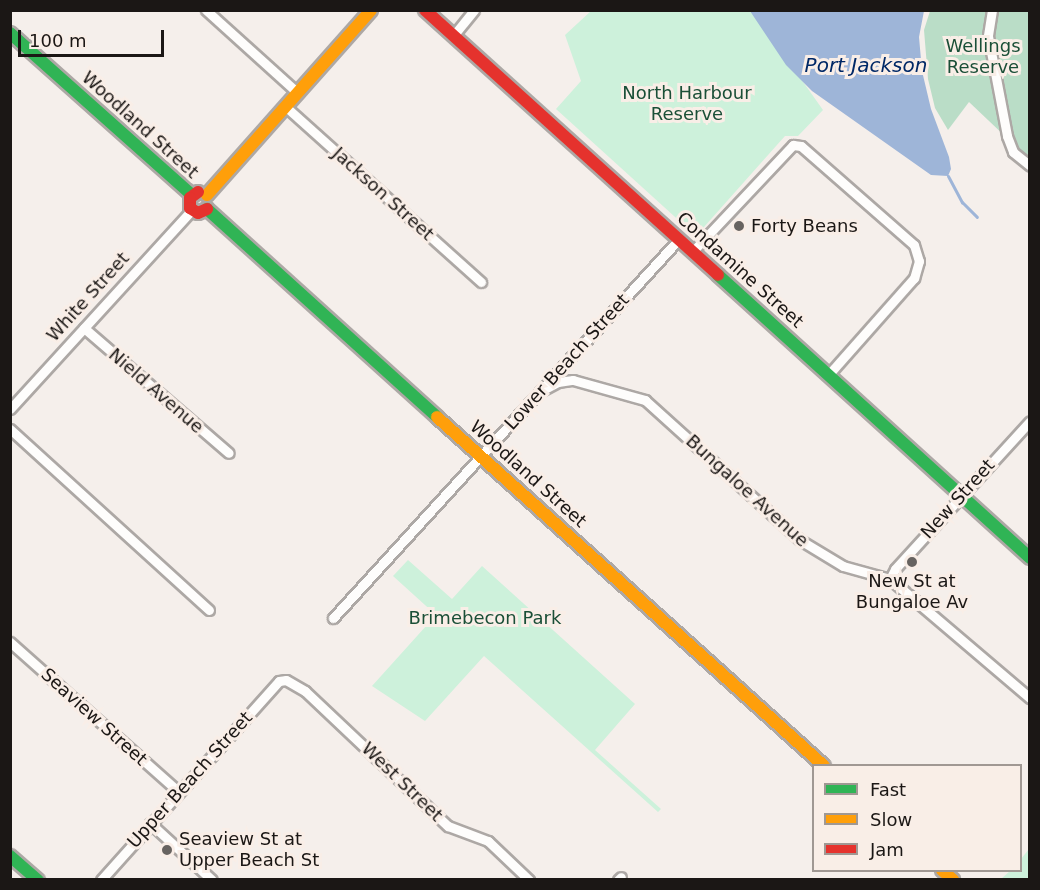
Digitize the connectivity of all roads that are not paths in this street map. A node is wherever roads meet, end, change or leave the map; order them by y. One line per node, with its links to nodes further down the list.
1 (206, 10): 8 (street)
2 (371, 10): 8 (street)
3 (424, 10): 7 (street, Condamine Street)
4 (474, 10): 7 (street)
5 (992, 10): 10 (street)
6 (10, 33): 11 (street, Woodland Street)
7 (453, 36): 15 (street, Condamine Street)
8 (298, 93): 9 (street)
9 (286, 107): 12 (street); 17 (street, Jackson Street)
10 (1029, 166)
11 (192, 195): 12 (street); 14 (street)
12 (207, 195): 13 (street)
13 (207, 209): 14 (street); 25 (street, Woodland Street)
14 (192, 210): 18 (street, White Street)
15 (679, 239): 16 (street, Condamine Street); 20 (street, Lower Beach Street)
16 (693, 251): 19 (street, Condamine Street); 19 (street)
17 (481, 282)
18 (84, 328): 21 (street, White Street); 24 (street, Nield Avenue)
19 (829, 374): 26 (street, Condamine Street)
20 (541, 391): 25 (street, Lower Beach Street); 28 (street, Bungaloe Avenue)
21 (10, 409)
22 (1029, 421): 26 (street, New Street)
23 (10, 429): 29 (street)
24 (229, 453)
25 (482, 457): 30 (street, Lower Beach Street); 34 (street, Woodland Street)
26 (961, 495): 27 (street, Condamine Street); 28 (street, New Street)
27 (1029, 558)
28 (890, 579): 33 (street, Bungaloe Avenue)
29 (209, 610)
30 (333, 618)
31 (10, 642): 35 (street, Seaview Street)
32 (279, 681): 35 (street, Upper Beach Street); 41 (street, West Street)
33 (1029, 698)
34 (823, 764)
35 (178, 791): 36 (street, Upper Beach Street)
36 (150, 823): 39 (street, Upper Beach Street); 40 (street)
37 (10, 856): 38 (street)
38 (38, 879)
39 (101, 879)
40 (212, 879)
41 (529, 879)

